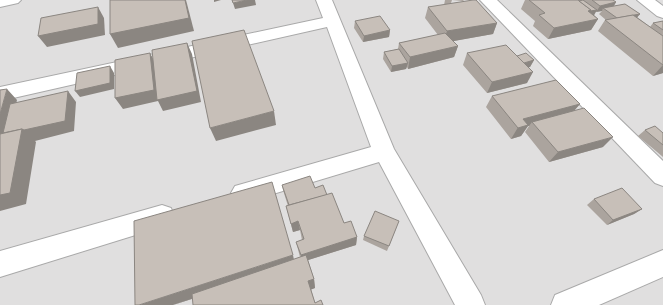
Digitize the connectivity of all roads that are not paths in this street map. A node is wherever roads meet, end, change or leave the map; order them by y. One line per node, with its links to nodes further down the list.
1 (13, 0): 5 (street)
2 (324, 0): 7 (street)
3 (488, 0): 10 (street)
4 (645, 0): 6 (street)
5 (0, 2)
6 (663, 14)
7 (332, 21): 8 (street); 9 (street)
8 (0, 94)
9 (384, 152): 11 (street); 15 (street)
10 (663, 176)
11 (218, 200)
12 (180, 211): 14 (street)
13 (663, 263): 16 (street)
14 (0, 264)
15 (471, 305)
16 (565, 305)

